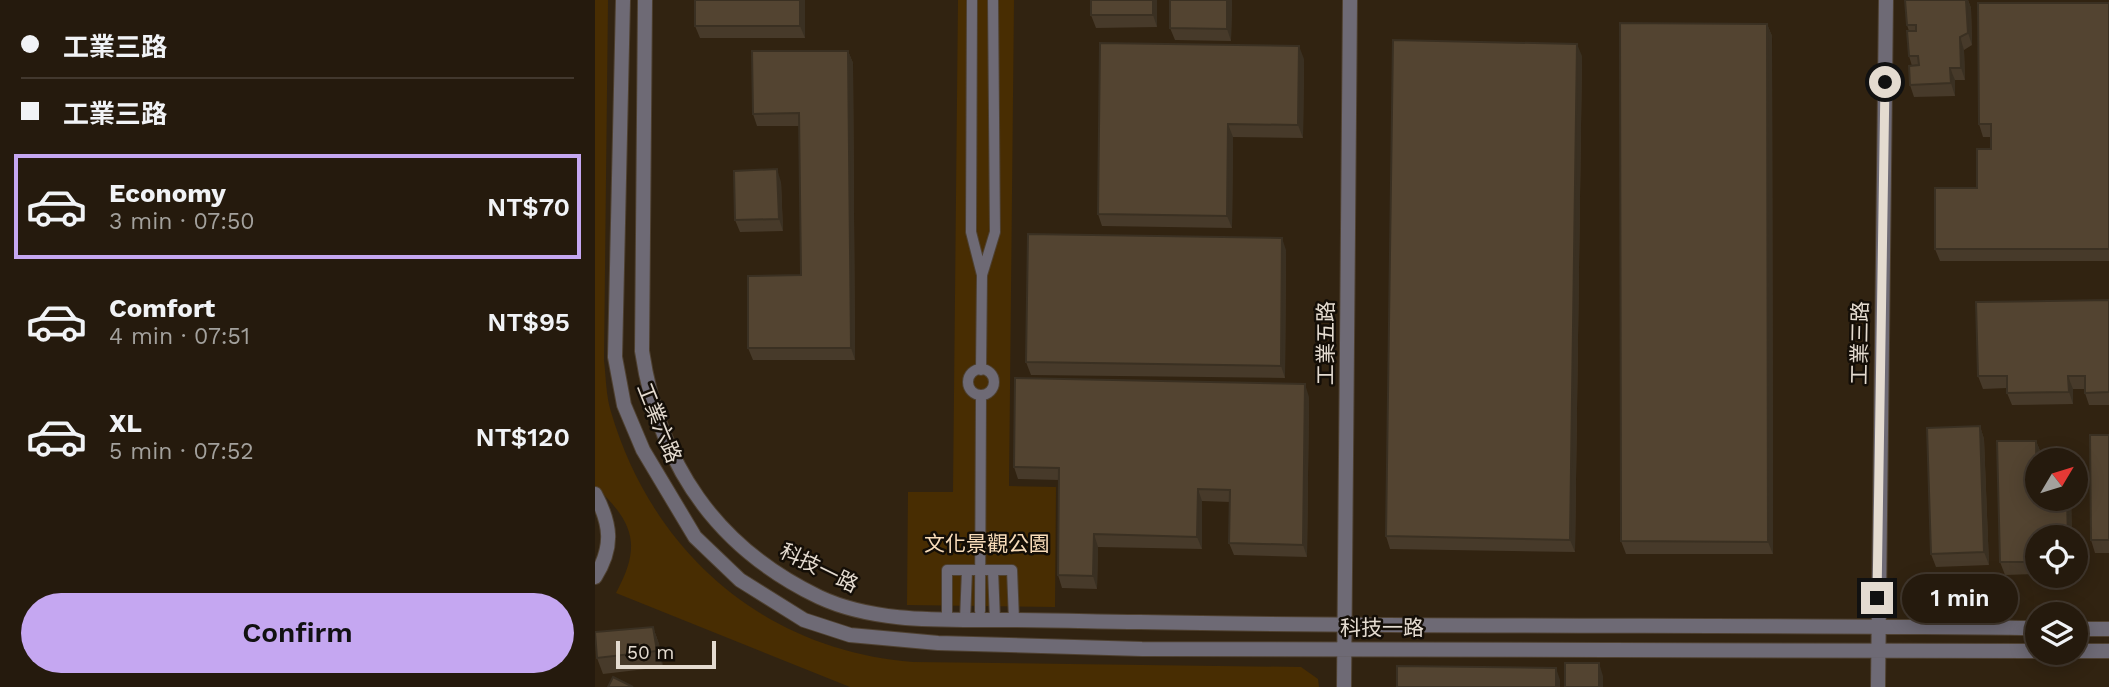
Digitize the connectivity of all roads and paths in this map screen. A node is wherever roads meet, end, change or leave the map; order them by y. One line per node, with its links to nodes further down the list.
1 (623, 0): 16 (street, 工業六路)
2 (645, 0): 11 (street, 工業六路)
3 (972, 0): 7 (street)
4 (993, 0): 7 (street)
5 (1350, 0): 22 (street, 工業五路)
6 (1886, 0): 23 (street, 工業三路)
7 (982, 275): 8 (street)
8 (981, 370): 9 (street); 9 (street)
9 (981, 395): 13 (street)
10 (595, 494): 15 (street)
11 (758, 562): 18 (street, 科技一路)
12 (967, 570): 13 (street); 18 (street); 19 (street)
13 (980, 570): 14 (street); 17 (street)
14 (993, 570): 20 (street); 21 (street)
15 (595, 577)
16 (740, 580): 27 (street, 科技一路)
17 (980, 611)
18 (947, 619): 19 (street, 科技一路)
19 (965, 620): 20 (street, 科技一路)
20 (995, 620): 21 (street, 科技一路)
21 (1014, 620): 22 (street, 科技一路)
22 (1345, 626): 23 (street, 科技一路); 27 (street, 工業五路)
23 (1877, 626): 24 (street, 科技一路); 30 (street, 工業三路)
24 (2025, 628)
25 (2088, 629): 26 (street)
26 (2109, 629)
27 (1343, 649): 30 (street, 科技一路); 32 (street, 工業五路)
28 (2088, 651): 29 (street)
29 (2109, 651)
30 (1878, 652): 31 (street, 科技一路); 33 (street, 工業三路)
31 (2025, 652)
32 (1344, 687)
33 (1878, 687)

